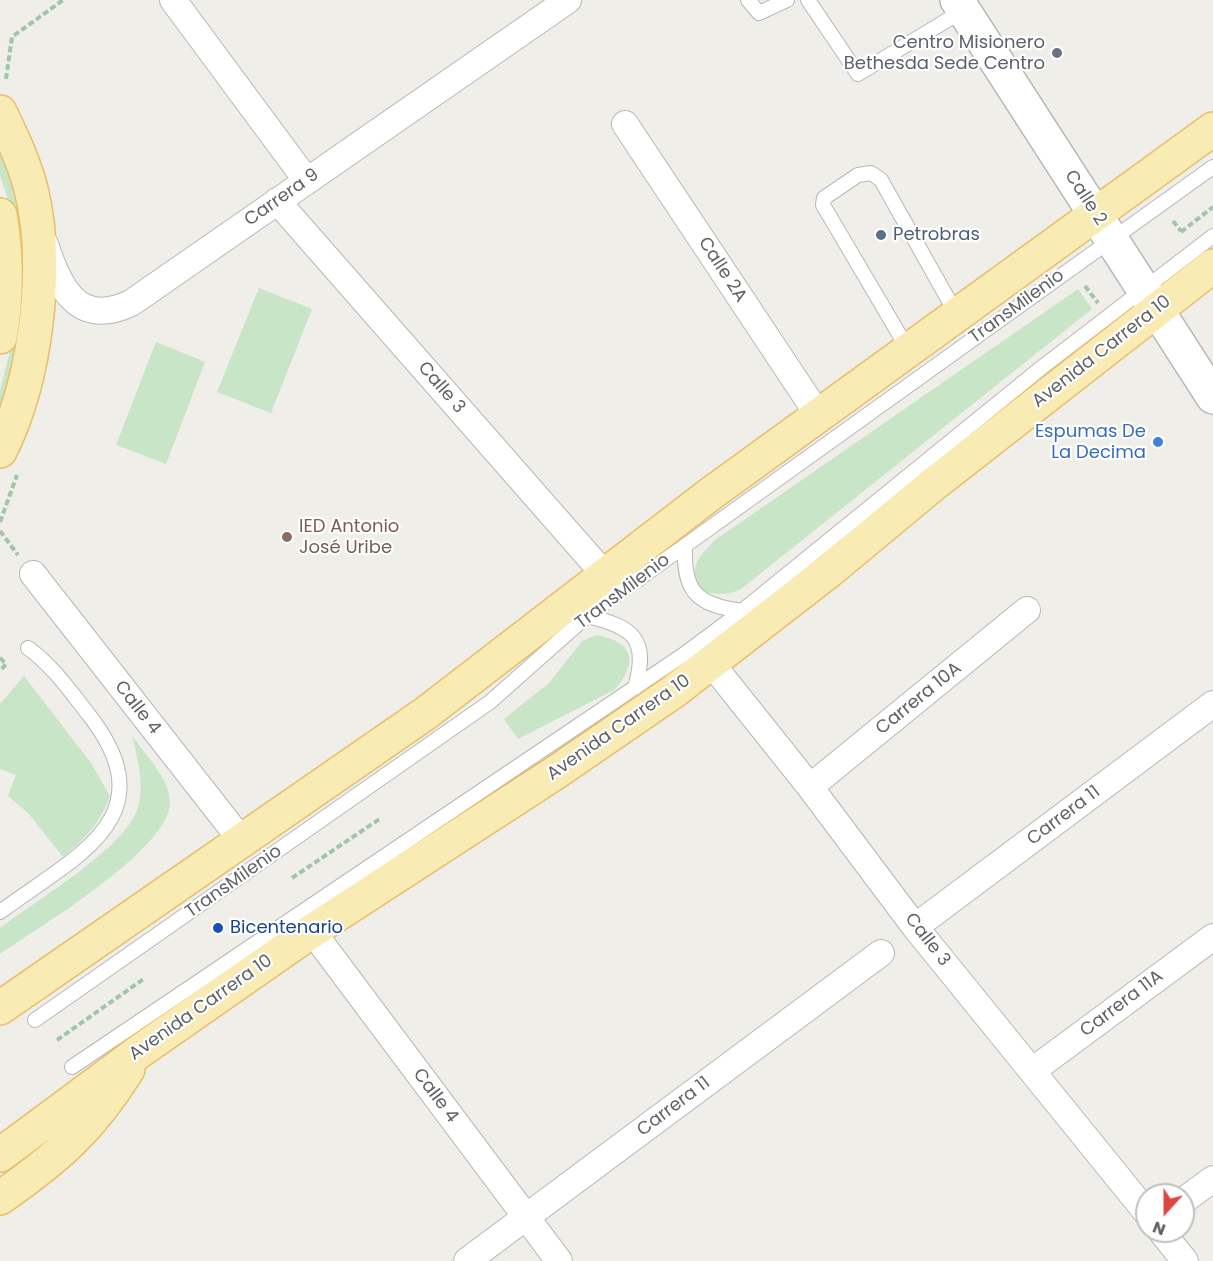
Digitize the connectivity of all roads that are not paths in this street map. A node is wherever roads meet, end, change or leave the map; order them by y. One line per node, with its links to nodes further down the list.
1 (173, 0): 11 (street)
2 (568, 0): 11 (street, Carrera 9)
3 (748, 0): 4 (lane)
4 (787, 0)
5 (808, 0): 6 (lane)
6 (960, 5): 15 (street, Calle 2)
7 (0, 112): 13 (main road)
8 (625, 124): 23 (street, Calle 2A)
9 (1213, 129): 15 (main road)
10 (1213, 167): 15 (lane, TransMilenio)
11 (307, 181): 12 (street, Carrera 9)
12 (277, 201): 13 (street, Carrera 9); 28 (street, Calle 3)
13 (34, 209): 24 (main road)
14 (0, 215): 20 (main road)
15 (1103, 227): 18 (street, Calle 2); 19 (main road); 26 (lane, TransMilenio)
16 (1213, 236): 18 (lane)
17 (1213, 266): 18 (main road, Avenida Carrera 10)
18 (1150, 299): 22 (street, Calle 2); 30 (lane); 33 (main road, Avenida Carrera 10)
19 (957, 315): 21 (main road); 21 (lane)
20 (0, 337)
21 (909, 351): 23 (main road)
22 (1213, 397)
23 (819, 416): 28 (main road)
24 (10, 448): 25 (lane)
25 (0, 464)
26 (685, 546): 30 (lane); 31 (lane, TransMilenio)
27 (33, 574): 37 (street, Calle 4)
28 (604, 576): 37 (main road)
29 (1027, 610): 36 (street, Carrera 10A)
30 (742, 611): 34 (lane)
31 (587, 616): 34 (lane); 44 (lane, TransMilenio)
32 (28, 648): 38 (lane)
33 (711, 663): 36 (street, Calle 3); 40 (main road, Avenida Carrera 10)
34 (634, 688): 46 (lane)
35 (1213, 704): 39 (street, Carrera 11)
36 (810, 787): 39 (street, Calle 3)
37 (242, 841): 43 (main road)
38 (0, 912)
39 (915, 927): 47 (street, Calle 3)
40 (312, 931): 45 (main road, Avenida Carrera 10); 53 (street, Calle 4)
41 (1213, 937): 47 (street, Carrera 11A)
42 (881, 953): 53 (street, Carrera 11)
43 (0, 1008)
44 (35, 1020)
45 (140, 1051): 48 (main road, Avenida Carrera 10); 51 (main road)
46 (72, 1067)
47 (1032, 1071): 52 (street, Calle 3)
48 (0, 1155)
49 (1213, 1179): 50 (street)
50 (1195, 1192)
51 (0, 1198)
52 (1135, 1199)
53 (526, 1217): 55 (street, Carrera 11); 56 (street, Calle 4)
54 (1171, 1243): 57 (street)
55 (467, 1261)
56 (559, 1261)
57 (1185, 1261)

